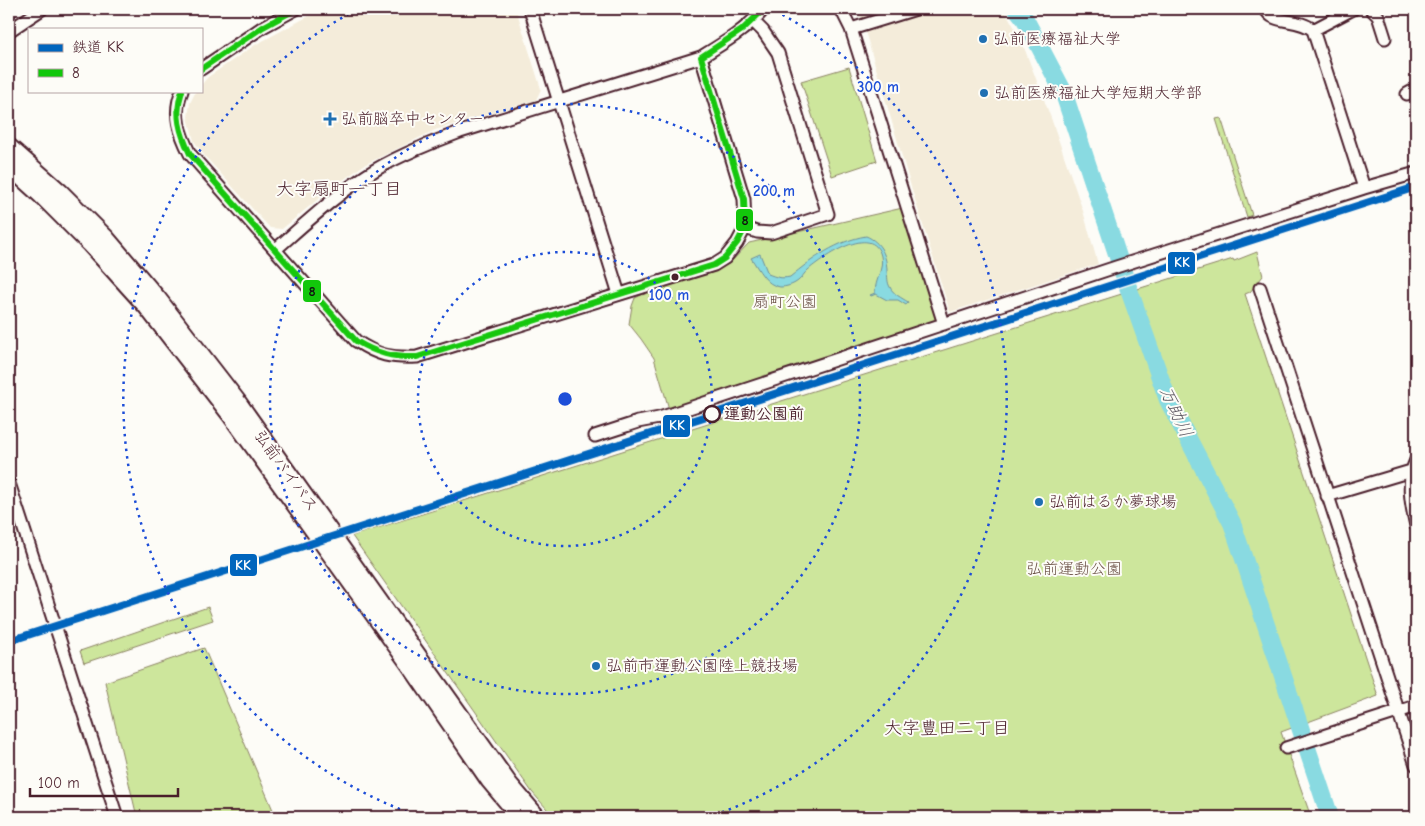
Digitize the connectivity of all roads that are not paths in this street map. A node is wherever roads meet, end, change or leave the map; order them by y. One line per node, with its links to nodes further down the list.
1 (42, 9): 13 (street)
2 (296, 9): 16 (street)
3 (530, 9): 18 (street)
4 (764, 9): 10 (street)
5 (841, 9): 11 (street)
6 (916, 9): 11 (street)
7 (1266, 9): 12 (street)
8 (1353, 9): 12 (street)
9 (1371, 9): 14 (street)
10 (753, 22): 15 (street); 23 (street)
11 (851, 29): 27 (street)
12 (1313, 30): 22 (street)
13 (9, 31)
14 (1385, 38)
15 (701, 57): 18 (street); 23 (street)
16 (202, 68)
17 (182, 92): 24 (street)
18 (559, 102): 24 (street); 26 (street)
19 (9, 147): 33 (highway, 弘前バイパス)
20 (9, 166): 33 (highway, 弘前バイパス)
21 (1416, 173): 22 (street)
22 (1364, 188): 27 (street)
23 (745, 228): 26 (street)
24 (276, 249): 26 (street)
25 (1260, 288): 32 (street)
26 (619, 294)
27 (944, 324): 28 (street)
28 (595, 436)
29 (1416, 460): 30 (street)
30 (1411, 471): 32 (street); 34 (street)
31 (9, 483): 40 (street)
32 (1328, 496): 37 (street)
33 (315, 522): 35 (highway, 弘前バイパス)
34 (1416, 526)
35 (333, 547): 41 (highway, 弘前バイパス); 42 (highway, 弘前バイパス)
36 (1416, 706): 37 (street)
37 (1398, 712): 38 (street); 39 (street)
38 (1291, 747)
39 (1416, 766)
40 (117, 817)
41 (520, 817)
42 (537, 817)

